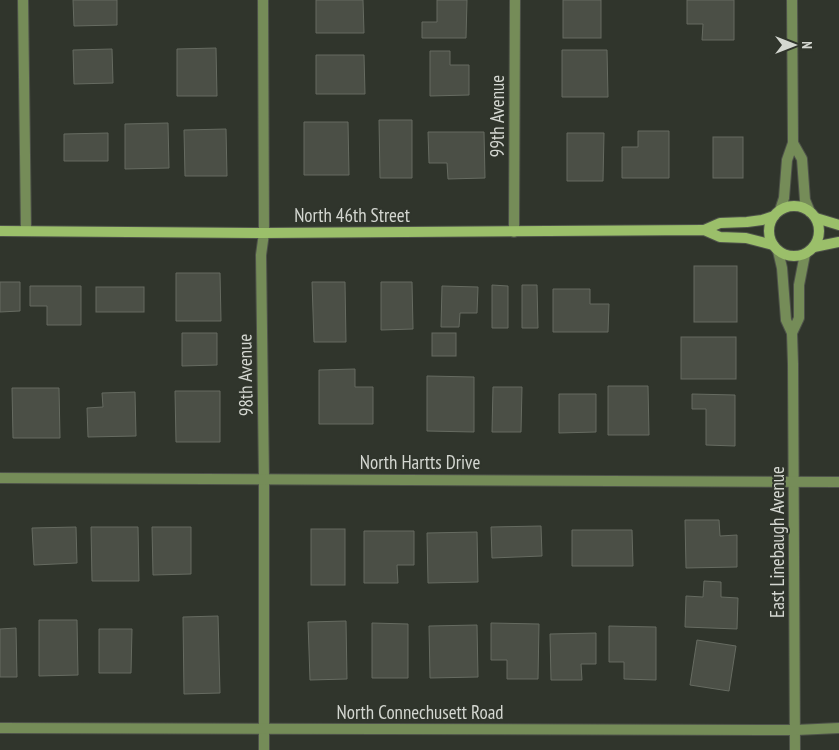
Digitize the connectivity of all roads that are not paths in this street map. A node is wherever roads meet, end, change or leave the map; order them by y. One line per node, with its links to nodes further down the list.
1 (23, 0): 11 (street)
2 (263, 0): 13 (street, 98th Avenue)
3 (515, 0): 12 (street, 99th Avenue)
4 (792, 0): 5 (street)
5 (793, 143): 6 (street); 7 (street)
6 (777, 213): 7 (street); 9 (street, North 46th Street); 16 (street)
7 (813, 215): 8 (street); 15 (street)
8 (839, 224)
9 (704, 230): 12 (street, North 46th Street); 16 (street, North 46th Street)
10 (0, 231): 11 (street, North 46th Street)
11 (26, 231): 13 (street, North 46th Street)
12 (514, 232): 13 (street, North 46th Street)
13 (264, 233): 20 (street, 98th Avenue)
14 (839, 242): 15 (street)
15 (814, 247): 17 (street)
16 (776, 248): 17 (street); 18 (street, East Linebaugh Avenue)
17 (805, 254): 18 (street, East Linebaugh Avenue)
18 (792, 333): 21 (street, East Linebaugh Avenue)
19 (0, 478): 20 (street, North Hartts Drive)
20 (264, 479): 21 (street, North Hartts Drive); 25 (street, 98th Avenue)
21 (794, 482): 22 (street, North Hartts Drive); 26 (street, East Linebaugh Avenue)
22 (839, 482)
23 (0, 728): 25 (street, North Connechusett Road)
24 (839, 728): 26 (street, North Connechusett Road)
25 (264, 729): 26 (street, North Connechusett Road); 27 (street, 98th Avenue)
26 (796, 730): 28 (street, East Linebaugh Avenue)
27 (264, 750)
28 (795, 750)

